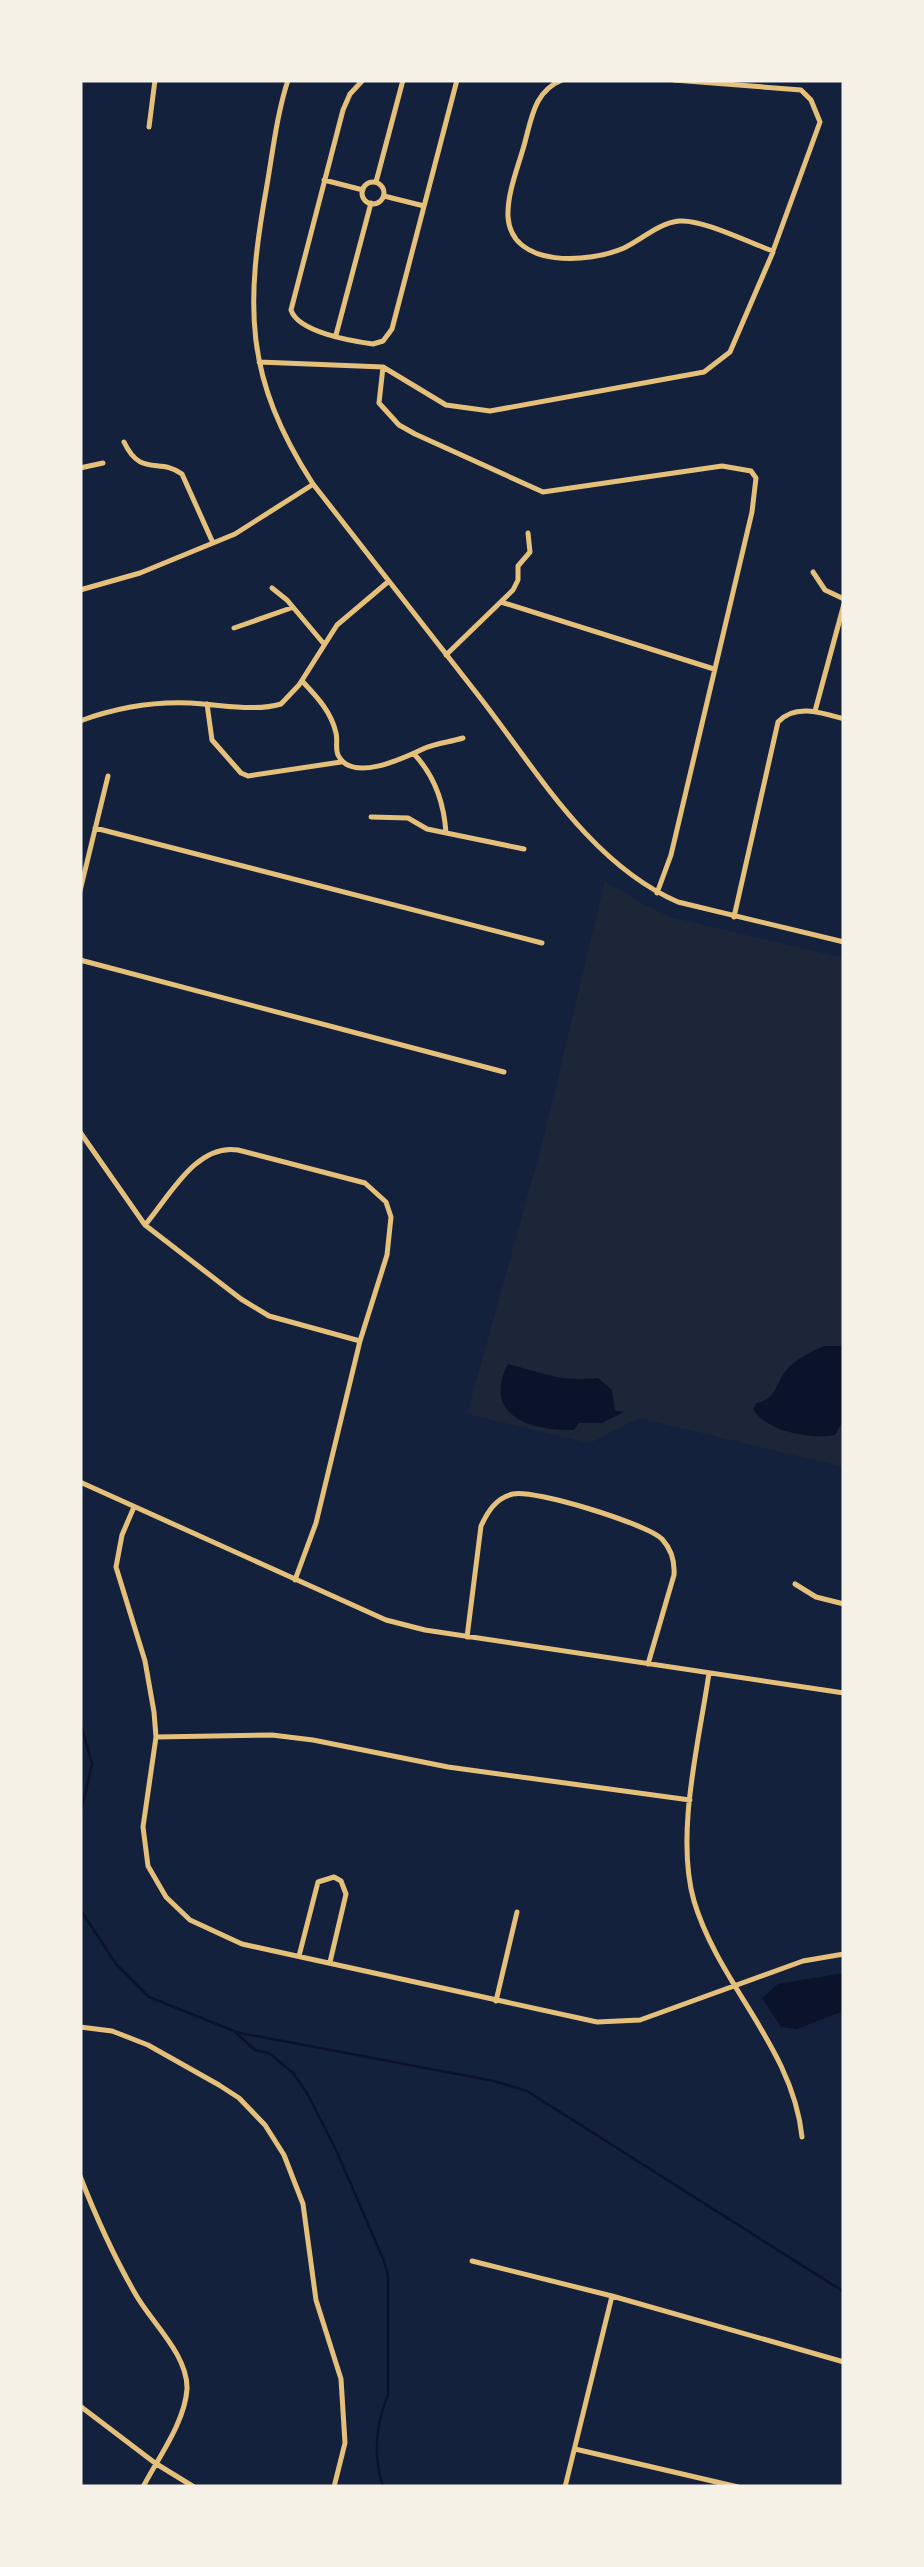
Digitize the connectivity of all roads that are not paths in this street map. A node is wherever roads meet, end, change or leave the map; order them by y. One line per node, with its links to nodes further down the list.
1 (155, 80): 8 (street)
2 (288, 80): 17 (street)
3 (363, 80): 9 (street)
4 (403, 80): 10 (street)
5 (457, 80): 14 (street)
6 (562, 80): 15 (street)
7 (674, 80): 15 (street)
8 (149, 126)
9 (324, 180): 11 (street); 16 (street)
10 (376, 182): 11 (street); 12 (street)
11 (363, 190): 13 (street)
12 (384, 196): 13 (street); 14 (street)
13 (371, 203): 16 (street)
14 (424, 206): 16 (street)
15 (774, 251): 18 (street)
16 (336, 335)
17 (259, 362): 18 (street); 22 (street)
18 (383, 367): 35 (street)
19 (124, 442): 24 (street)
20 (104, 464): 21 (street)
21 (80, 468)
22 (313, 484): 24 (street); 26 (street)
23 (528, 532): 30 (street)
24 (213, 543): 28 (street)
25 (813, 572): 29 (street)
26 (389, 581): 33 (street); 34 (street)
27 (272, 588): 31 (street)
28 (80, 590)
29 (844, 601): 38 (street)
30 (501, 602): 34 (street); 35 (street)
31 (292, 608): 32 (street); 33 (street)
32 (234, 628)
33 (324, 644): 36 (street)
34 (446, 655): 50 (street)
35 (714, 669): 50 (street)
36 (302, 681): 37 (street); 43 (street)
37 (208, 704): 40 (street); 43 (street)
38 (815, 711): 39 (street); 51 (street)
39 (844, 719)
40 (80, 720)
41 (463, 738): 42 (street)
42 (414, 754): 43 (street); 47 (street)
43 (342, 762)
44 (108, 776): 46 (street)
45 (371, 817): 47 (street)
46 (95, 828): 49 (street); 53 (street)
47 (446, 833): 48 (street)
48 (524, 849)
49 (80, 891)
50 (657, 892): 51 (street)
51 (734, 917): 52 (street)
52 (844, 942)
53 (542, 944)
54 (80, 960): 55 (street)
55 (504, 1072)
56 (80, 1132): 57 (street)
57 (145, 1226): 58 (street); 58 (street)
58 (360, 1342): 61 (street)
59 (80, 1482): 60 (street)
60 (134, 1507): 61 (street); 68 (street)
61 (295, 1580): 64 (street)
62 (795, 1584): 63 (street)
63 (844, 1604)
64 (467, 1636): 65 (street); 65 (street)
65 (648, 1664): 66 (street)
66 (708, 1673): 67 (street); 69 (street)
67 (844, 1692)
68 (156, 1736): 69 (street); 72 (street)
69 (690, 1800): 74 (street)
70 (517, 1912): 75 (street)
71 (844, 1954): 74 (street)
72 (299, 1956): 73 (street); 73 (street)
73 (330, 1964): 75 (street)
74 (735, 1984): 75 (street); 77 (street)
75 (496, 2001)
76 (80, 2028): 87 (street)
77 (802, 2138)
78 (80, 2176): 84 (street)
79 (472, 2261): 80 (street)
80 (612, 2296): 81 (street); 83 (street)
81 (844, 2362)
82 (80, 2406): 84 (street)
83 (575, 2448): 88 (street); 89 (street)
84 (155, 2463): 85 (street); 86 (street)
85 (143, 2487)
86 (194, 2487)
87 (334, 2487)
88 (565, 2487)
89 (738, 2487)

